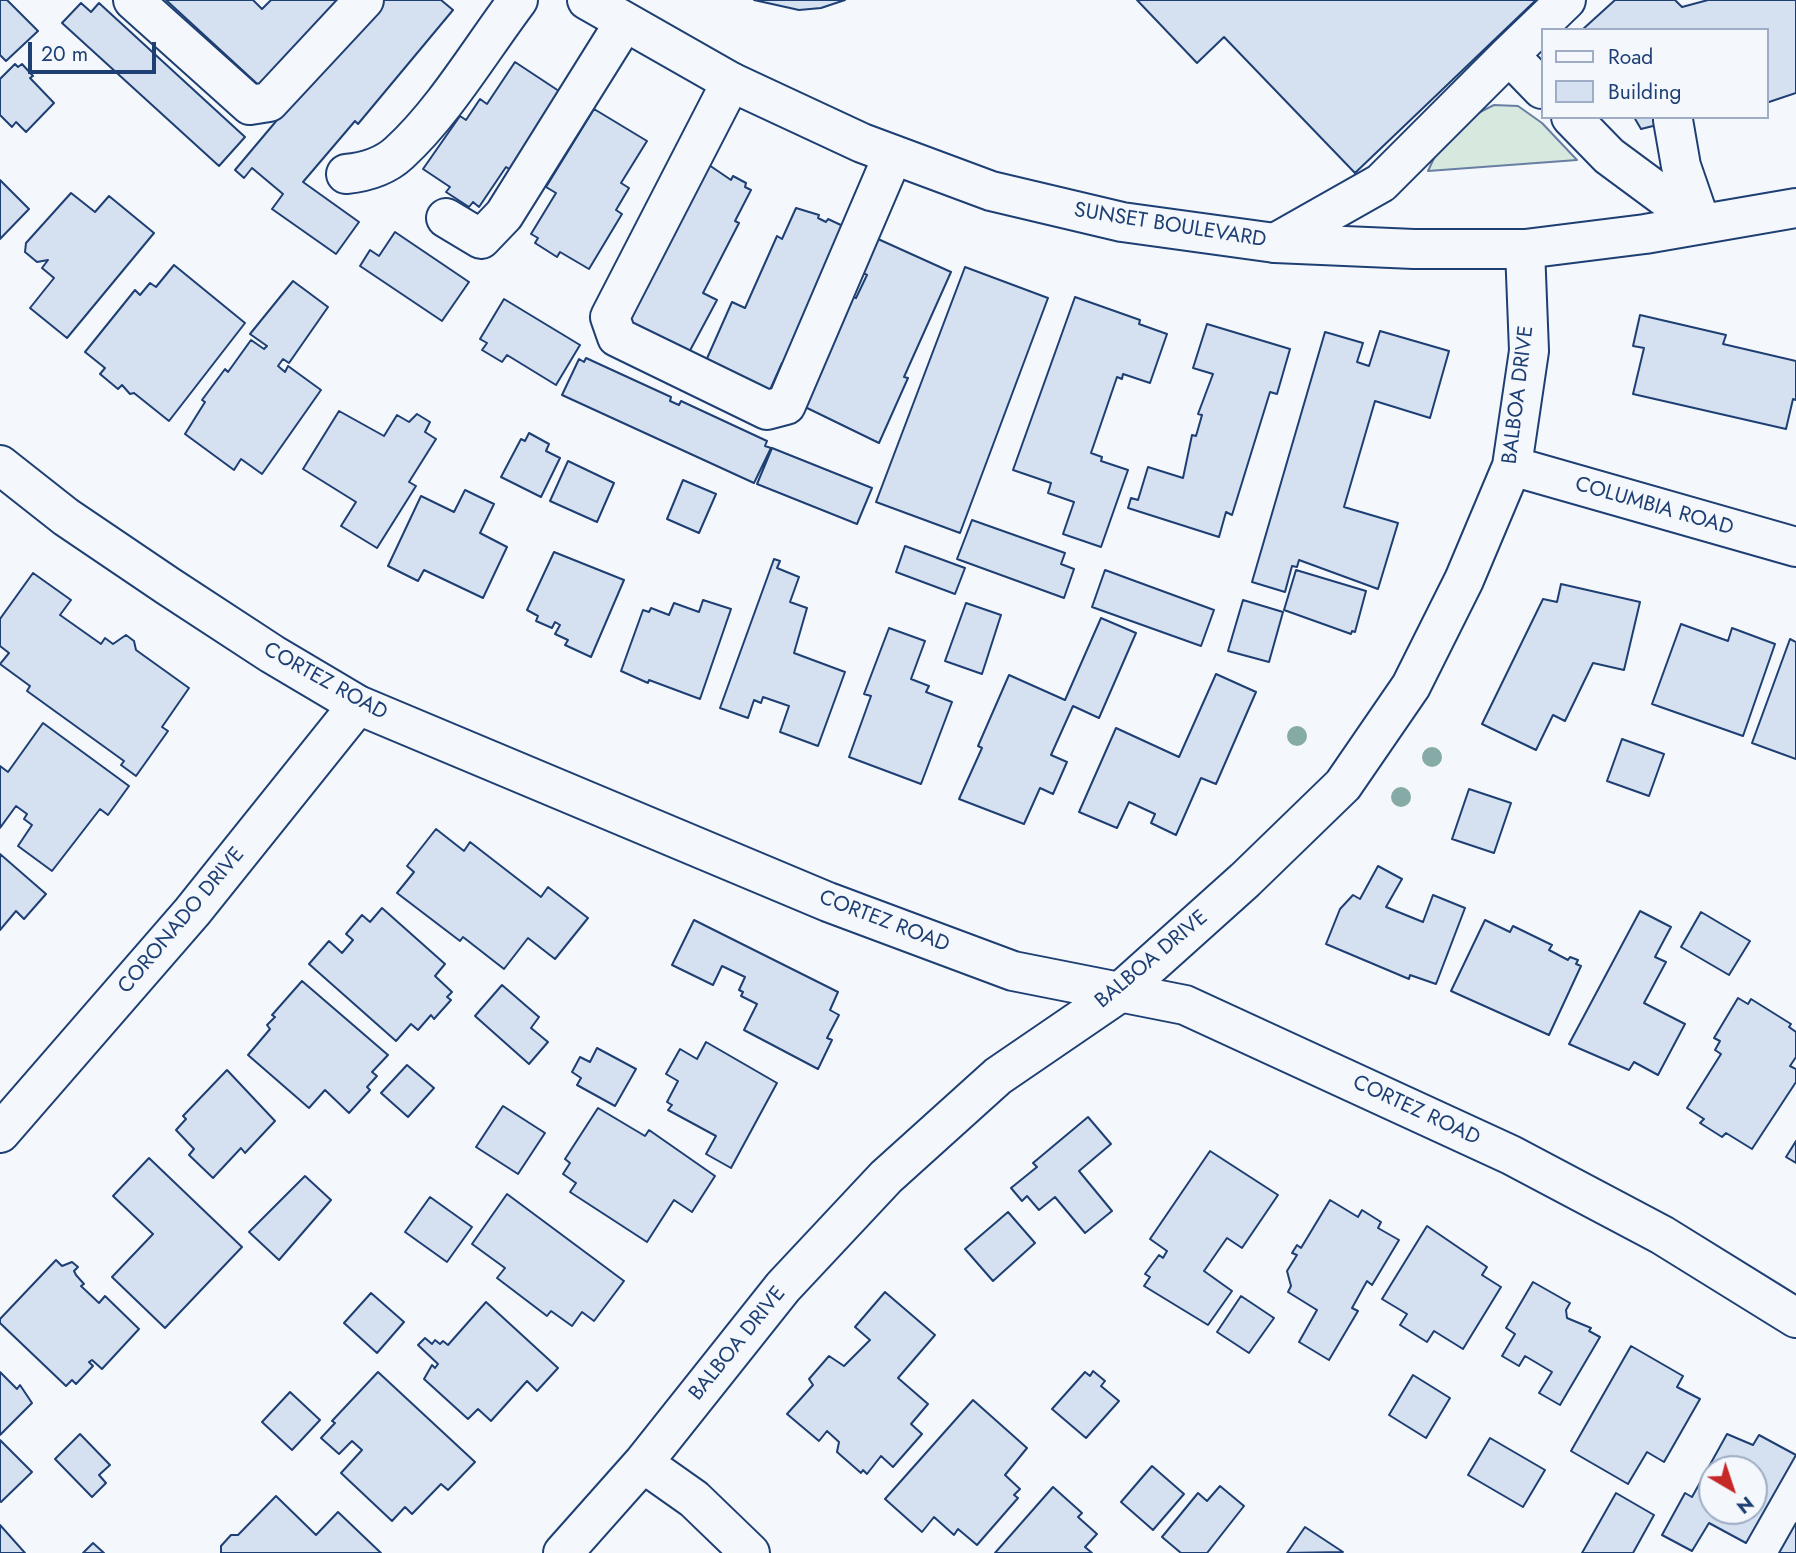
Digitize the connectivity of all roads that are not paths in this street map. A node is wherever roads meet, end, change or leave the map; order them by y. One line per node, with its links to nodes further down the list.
1 (133, 0): 2 (street)
2 (364, 0)
3 (518, 0): 13 (street)
4 (587, 0): 6 (street, SUNSET BOULEVARD)
5 (1566, 0): 7 (street)
6 (624, 23): 8 (street, SUNSET BOULEVARD); 15 (street)
7 (1509, 55): 9 (street); 17 (street)
8 (731, 82): 12 (street, SUNSET BOULEVARD); 12 (street)
9 (1540, 87)
10 (1573, 119): 16 (street)
11 (1673, 120): 16 (street)
12 (893, 155): 17 (street, SUNSET BOULEVARD)
13 (346, 174)
14 (1796, 208): 16 (street, SUNSET BOULEVARD)
15 (446, 218)
16 (1701, 224): 18 (street, SUNSET BOULEVARD)
17 (1275, 243): 18 (street, SUNSET BOULEVARD)
18 (1525, 248): 20 (street, BALBOA DRIVE)
19 (0, 466): 22 (street, CORTEZ ROAD)
20 (1512, 466): 21 (street, COLUMBIA ROAD); 23 (street, BALBOA DRIVE)
21 (1796, 547)
22 (358, 705): 23 (street, CORTEZ ROAD); 24 (street, CORONADO DRIVE)
23 (1118, 994): 25 (street, CORTEZ ROAD); 26 (street, BALBOA DRIVE)
24 (0, 1133)
25 (1796, 1318)
26 (643, 1463): 27 (street, BALBOA DRIVE); 28 (street)
27 (563, 1553)
28 (750, 1553)

